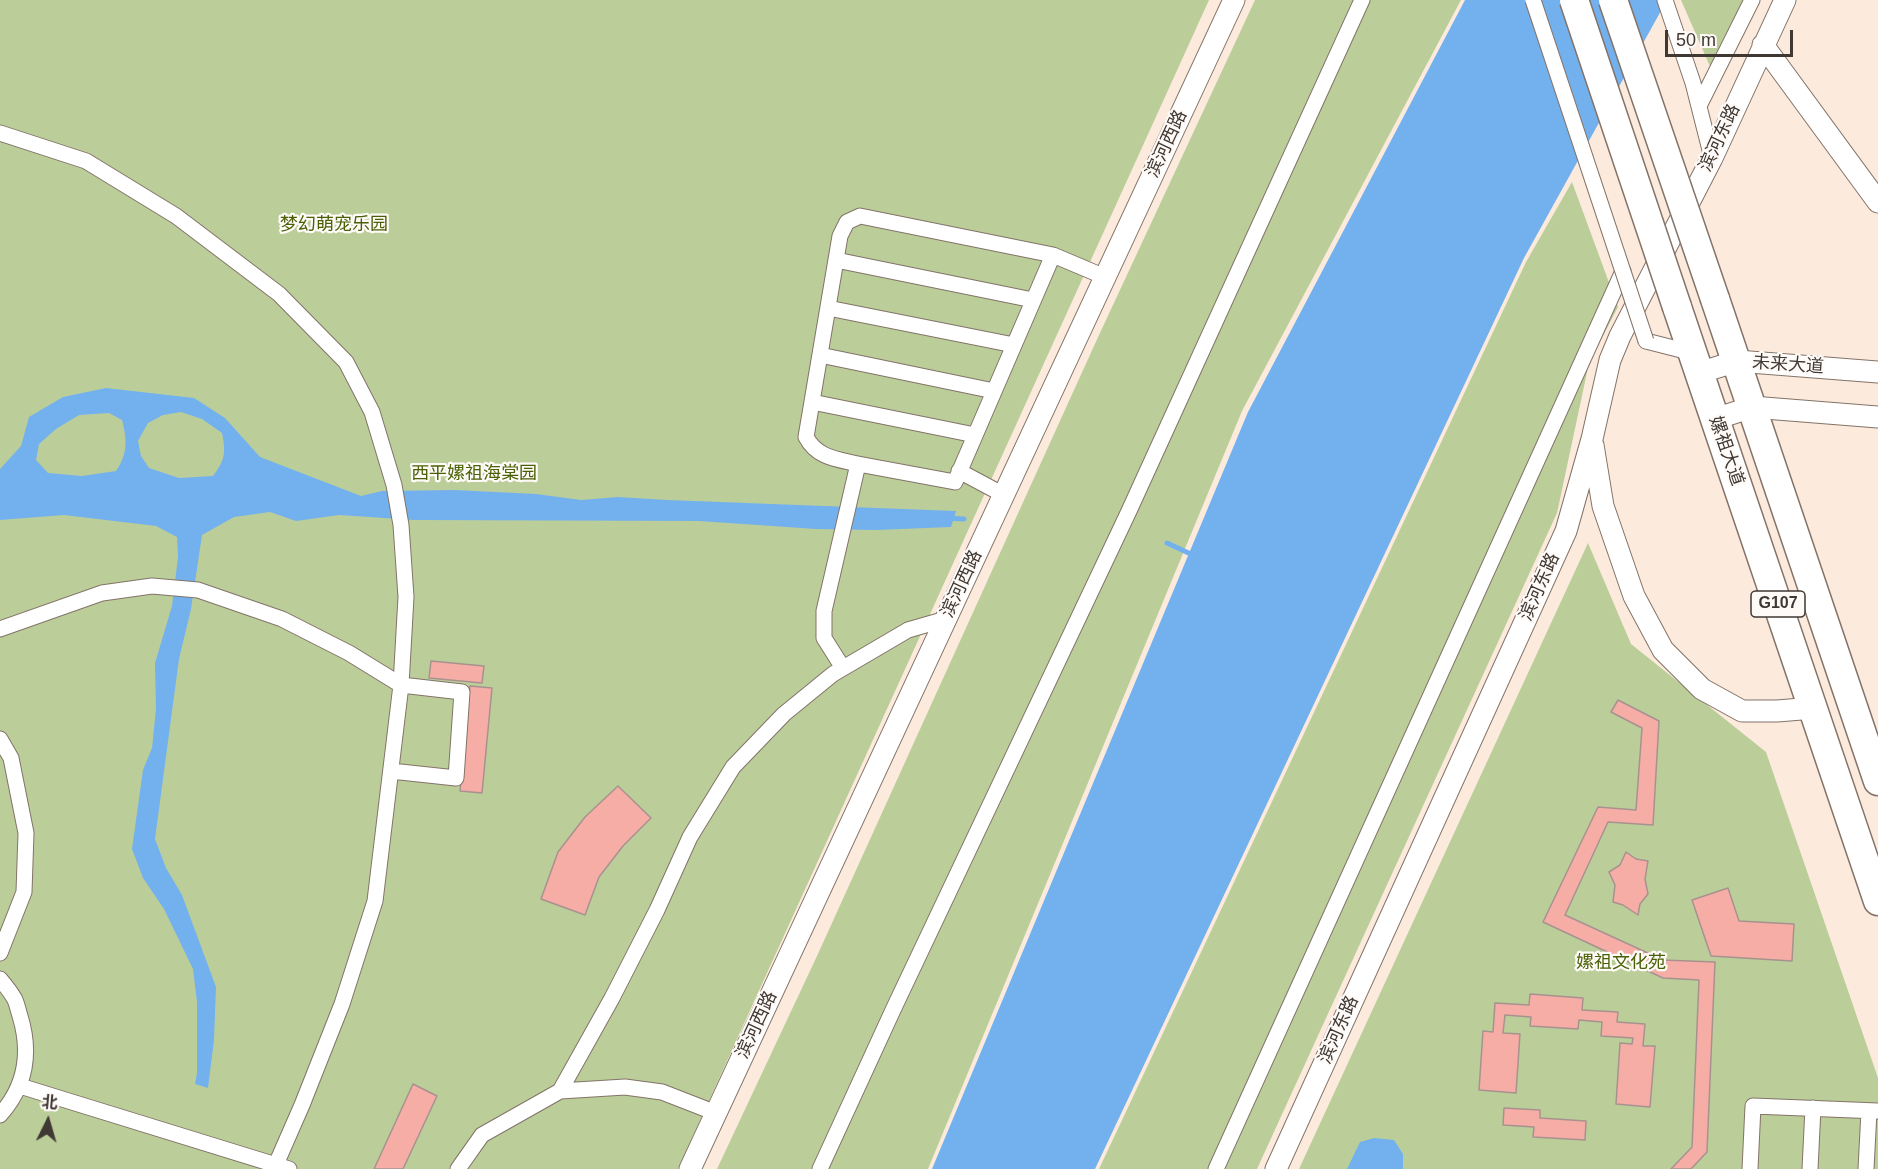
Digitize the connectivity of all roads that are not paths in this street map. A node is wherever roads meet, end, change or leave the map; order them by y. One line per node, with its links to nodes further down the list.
1 (1234, 0): 17 (street, 滨河西路)
2 (1362, 0): 55 (street)
3 (1533, 0): 16 (street, bridge)
4 (1574, 0): 23 (highway, 嫘祖大道 / G107, bridge)
5 (1613, 0): 22 (highway, G107, bridge)
6 (1665, 0): 10 (street)
7 (1752, 0): 10 (street)
8 (1785, 0): 9 (street, 滨河东路)
9 (1763, 45): 12 (street, 滨河东路); 13 (street)
10 (1699, 106): 12 (street)
11 (0, 133): 38 (street)
12 (1712, 158): 31 (street, 滨河东路)
13 (1878, 202)
14 (1053, 255): 15 (street); 17 (street); 18 (street)
15 (836, 260): 18 (street); 19 (street)
16 (1623, 271): 23 (street, bridge); 56 (street)
17 (1105, 277): 34 (street, 滨河西路)
18 (1034, 300): 20 (street)
19 (828, 308): 20 (street); 21 (street)
20 (1014, 345): 25 (street)
21 (820, 355): 25 (street); 26 (street)
22 (1737, 361): 23 (street, 未来大道); 24 (street, 未来大道); 27 (highway, G107)
23 (1696, 363): 29 (highway, 嫘祖大道 / G107)
24 (1878, 372)
25 (994, 392): 30 (street)
26 (812, 402): 30 (street); 32 (street)
27 (1752, 407): 28 (street); 29 (street); 42 (highway, G107)
28 (1878, 417)
29 (1715, 419): 39 (highway, 嫘祖大道 / G107)
30 (975, 435): 33 (street)
31 (1592, 439): 39 (street); 57 (street, 滨河东路)
32 (858, 464): 33 (street); 37 (street)
33 (959, 471): 34 (street)
34 (1004, 495): 35 (street, 滨河西路)
35 (946, 619): 37 (street); 50 (street, 滨河西路)
36 (0, 629): 38 (street)
37 (843, 668): 47 (street)
38 (402, 685): 41 (street); 41 (street)
39 (1814, 708): 43 (highway, 嫘祖大道 / G107)
40 (0, 739): 44 (street)
41 (391, 771): 52 (street)
42 (1878, 781)
43 (1878, 901)
44 (0, 953)
45 (0, 979): 46 (street)
46 (20, 1086): 51 (street); 52 (street)
47 (560, 1091): 50 (street); 53 (street)
48 (1813, 1108): 49 (street); 58 (street); 59 (street)
49 (1874, 1111): 60 (street)
50 (716, 1113): 54 (street, 滨河西路)
51 (0, 1115)
52 (280, 1167)
53 (458, 1169)
54 (690, 1169)
55 (820, 1169)
56 (1216, 1169)
57 (1276, 1169)
58 (1750, 1169)
59 (1810, 1169)
60 (1866, 1169)

